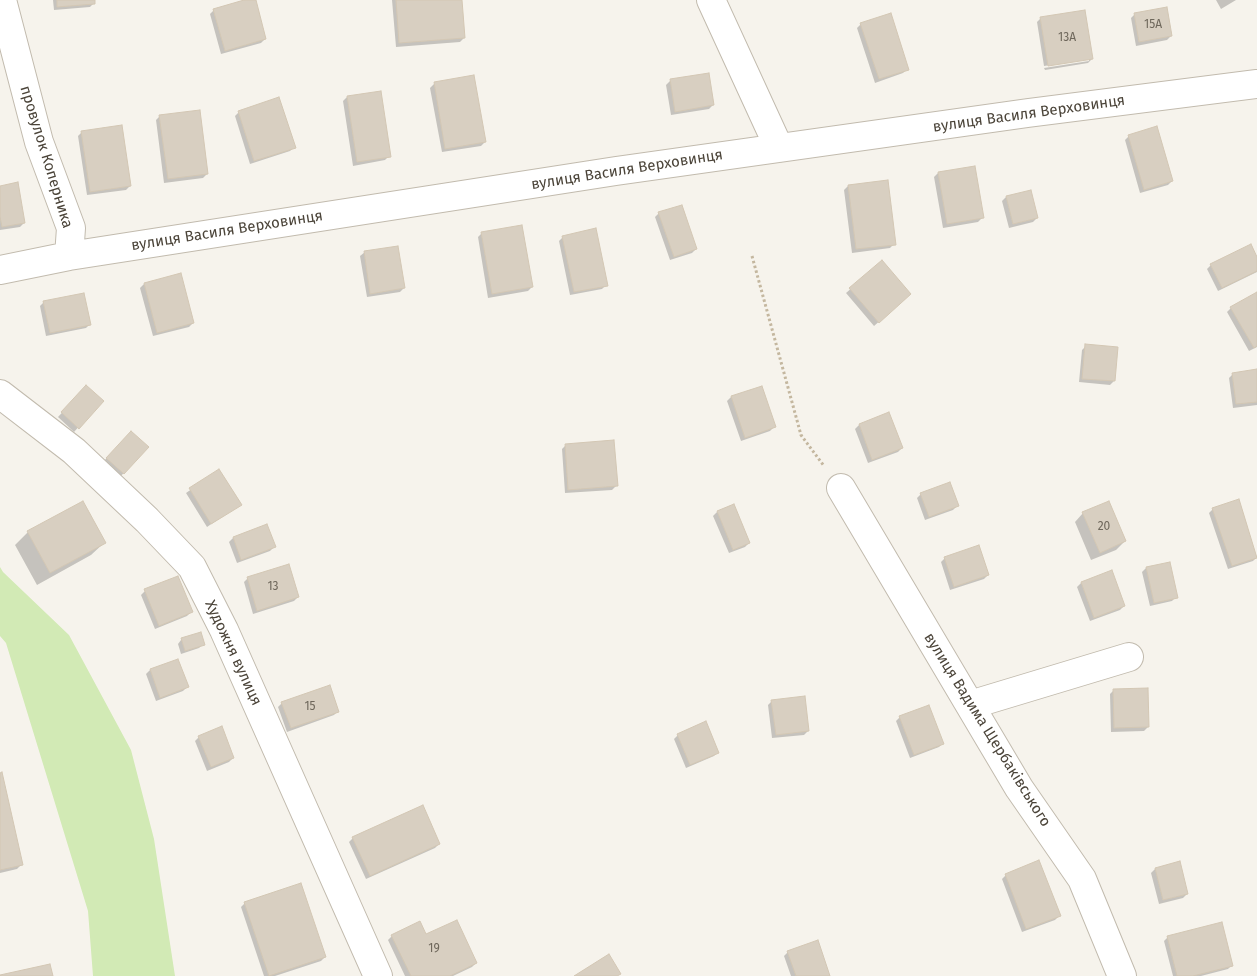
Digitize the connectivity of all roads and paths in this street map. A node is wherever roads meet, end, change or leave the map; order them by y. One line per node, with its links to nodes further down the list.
1 (2, 0): 5 (street, провулок Коперника)
2 (711, 0): 4 (street)
3 (1257, 84): 4 (street, вулиця Василя Верховинця)
4 (779, 148): 5 (street, вулиця Василя Верховинця)
5 (69, 256): 7 (street, вулиця Василя Верховинця)
6 (752, 256): 9 (path)
7 (0, 270)
8 (0, 394): 12 (street, Художня вулиця)
9 (841, 488): 11 (street, вулиця Вадима Щербаківського)
10 (1129, 657): 11 (street)
11 (970, 705): 13 (street, вулиця Вадима Щербаківського)
12 (378, 976)
13 (1122, 976)

